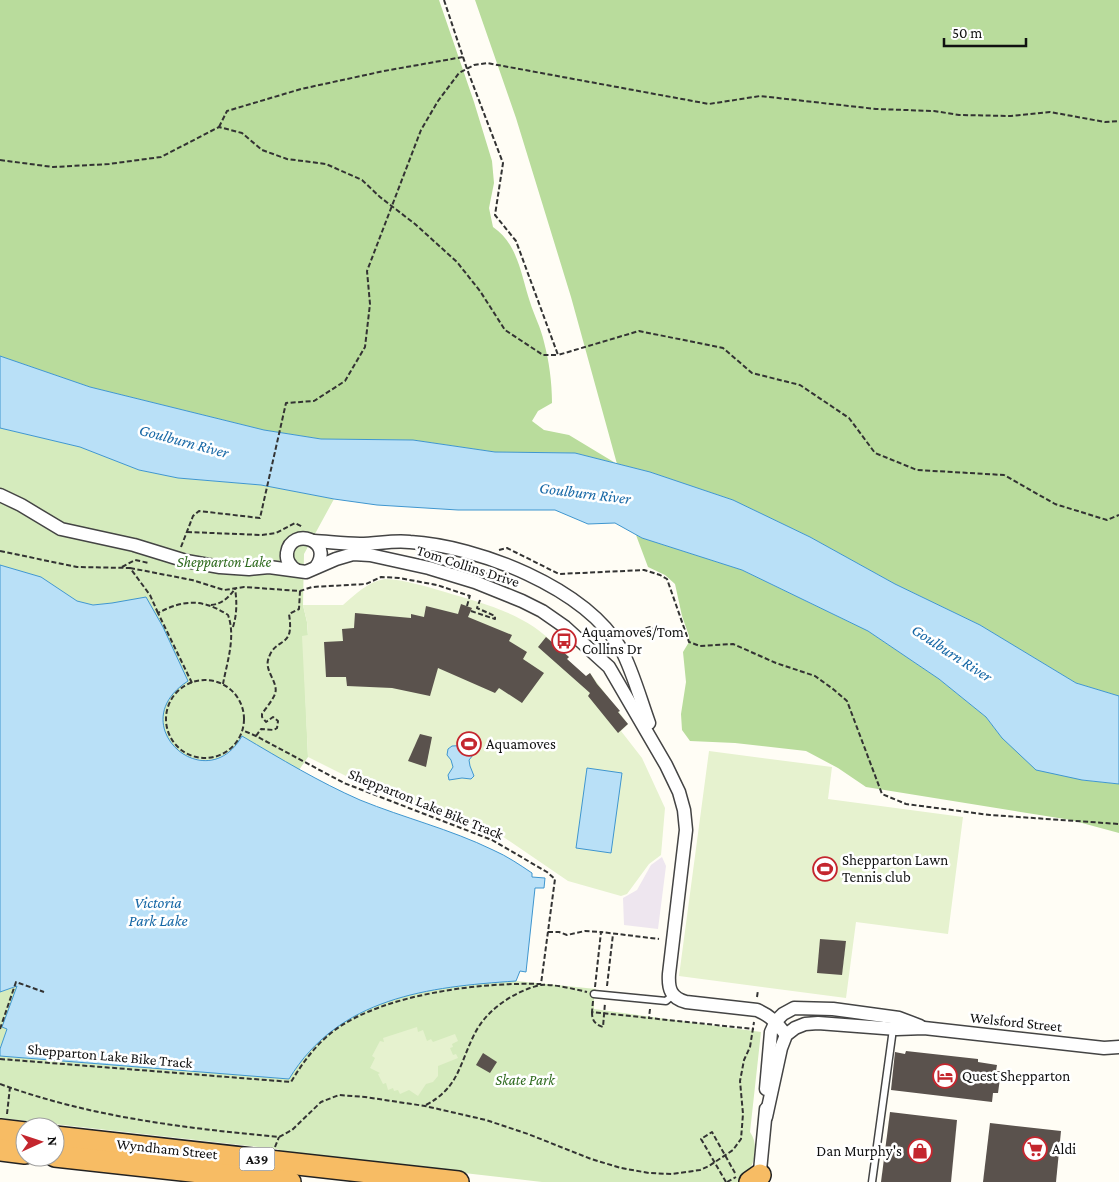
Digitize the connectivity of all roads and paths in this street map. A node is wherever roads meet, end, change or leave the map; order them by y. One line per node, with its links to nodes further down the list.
1 (444, 0): 2 (path)
2 (463, 57): 3 (path); 5 (path)
3 (467, 68): 4 (path); 7 (path); 8 (path)
4 (1119, 121)
5 (219, 127): 6 (path); 7 (path)
6 (0, 160)
7 (392, 206): 8 (path); 12 (path)
8 (558, 355): 10 (path)
9 (0, 495): 17 (street)
10 (1119, 515)
11 (309, 529): 12 (path)
12 (187, 532): 17 (path)
13 (314, 542): 15 (street); 21 (street); 35 (street, Tom Collins Drive)
14 (0, 551): 19 (path)
15 (287, 552): 20 (street); 22 (street)
16 (491, 552): 36 (path)
17 (176, 559): 20 (street)
18 (152, 564): 19 (path)
19 (122, 567): 29 (path)
20 (268, 567): 22 (street)
21 (316, 567): 22 (street); 35 (street, Tom Collins Drive)
22 (296, 570)
23 (300, 591): 34 (path)
24 (470, 596): 27 (path)
25 (480, 600): 28 (path)
26 (208, 605): 29 (path); 30 (path); 30 (path)
27 (466, 606)
28 (471, 611)
29 (158, 613): 31 (path)
30 (232, 631): 32 (path)
31 (192, 683): 32 (path); 33 (path)
32 (223, 684): 33 (path)
33 (242, 730): 34 (path, Shepparton Lake Bike Track)
34 (256, 736): 37 (path, Shepparton Lake Bike Track)
35 (661, 754): 45 (street, Tom Collins Drive)
36 (1119, 824)
37 (548, 932): 38 (path); 41 (path, Shepparton Lake Bike Track)
38 (601, 932): 39 (path); 44 (path)
39 (614, 934): 40 (path); 46 (path)
40 (659, 939)
41 (541, 984): 44 (path); 61 (path, Shepparton Lake Bike Track); 64 (path)
42 (758, 990): 48 (path)
43 (44, 992): 54 (path)
44 (594, 994): 46 (lane); 49 (path)
45 (673, 995): 47 (lane); 48 (street)
46 (606, 996): 47 (lane); 50 (path)
47 (651, 999): 51 (path)
48 (755, 1010): 52 (street); 55 (path)
49 (592, 1012): 50 (path); 50 (path)
50 (604, 1013): 51 (path)
51 (648, 1018): 55 (path)
52 (776, 1021): 53 (street, Welsford Street); 57 (street); 65 (street)
53 (924, 1028): 56 (street, Welsford Street); 59 (street, Welsford Street)
54 (0, 1029)
55 (754, 1029): 71 (path)
56 (893, 1029): 57 (street, Welsford Street); 78 (lane)
57 (786, 1036): 65 (street)
58 (1119, 1047): 59 (street, Welsford Street)
59 (1104, 1048): 60 (street, Welsford Street)
60 (1119, 1054)
61 (0, 1059)
62 (0, 1084): 63 (path)
63 (10, 1087): 64 (path); 66 (path)
64 (425, 1106): 73 (path)
65 (766, 1117): 75 (street)
66 (3, 1125): 67 (highway)
67 (15, 1129)
68 (65, 1138): 74 (highway, Wyndham Street / A39)
69 (0, 1150): 70 (highway)
70 (15, 1152)
71 (725, 1156): 73 (path); 73 (path); 77 (path)
72 (65, 1157): 74 (highway, Wyndham Street / A39)
73 (714, 1163): 77 (path)
74 (286, 1175): 76 (highway, Wyndham Street / A39)
75 (756, 1180)
76 (458, 1182)
77 (726, 1182)
78 (872, 1182)

